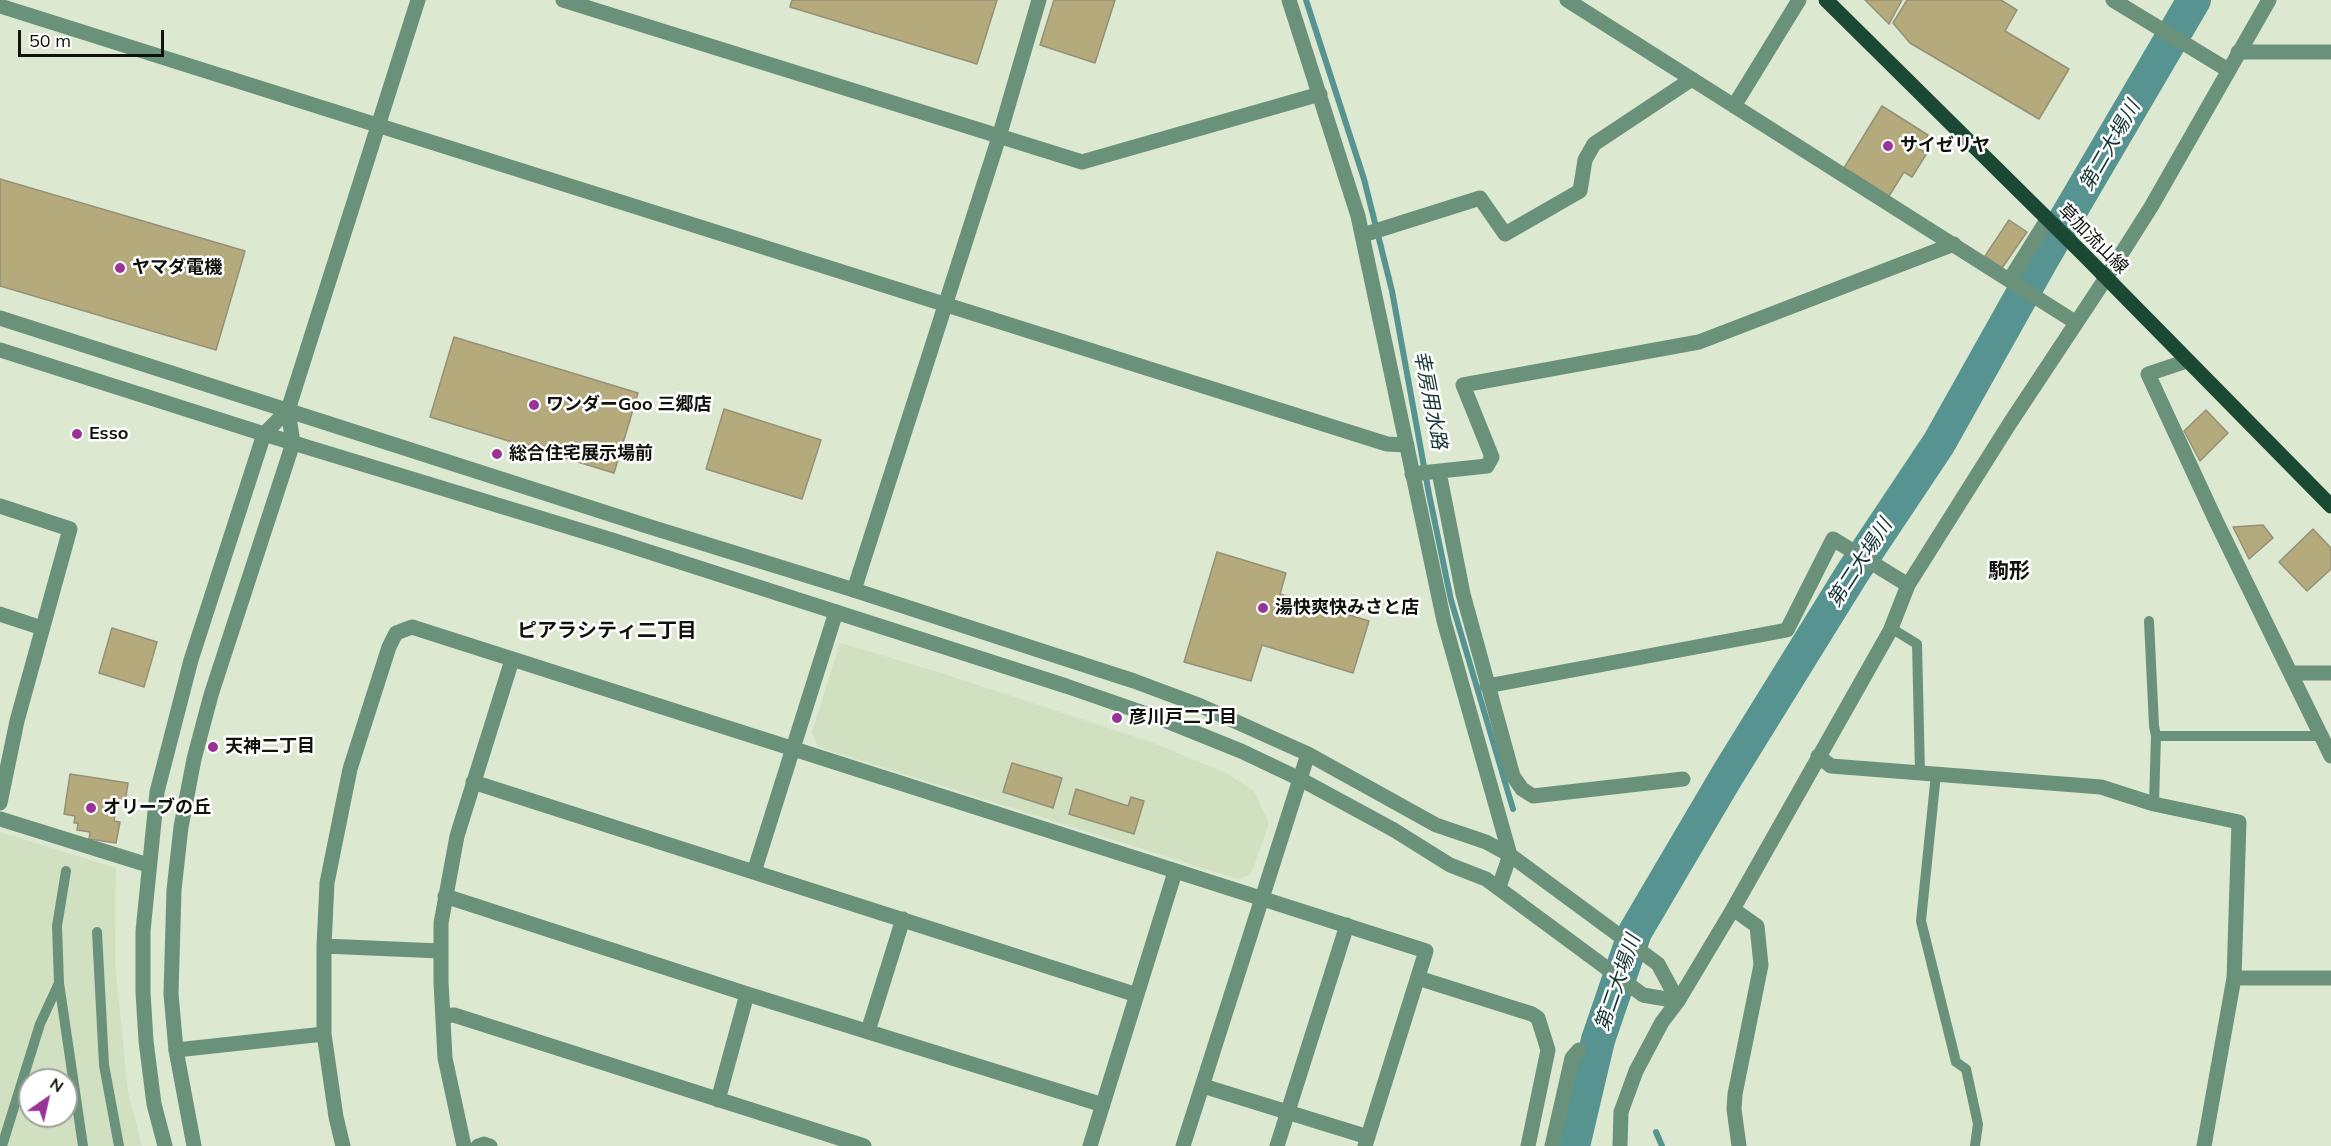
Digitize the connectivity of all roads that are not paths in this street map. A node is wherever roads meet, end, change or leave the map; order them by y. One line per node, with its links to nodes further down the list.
1 (418, 0): 17 (street)
2 (563, 0): 18 (street)
3 (1039, 0): 18 (street)
4 (1289, 0): 15 (street)
5 (1567, 0): 14 (street)
6 (1799, 0): 16 (street)
7 (1826, 0): 19 (main road, 草加流山線)
8 (2113, 0): 13 (street)
9 (2269, 0): 11 (street)
10 (0, 6): 17 (street)
11 (2238, 52): 12 (street); 13 (street)
12 (2331, 52)
13 (2228, 70): 22 (street)
14 (1692, 79): 16 (street); 20 (street)
15 (1320, 94): 18 (street); 20 (street)
16 (1734, 106): 21 (street)
17 (378, 125): 24 (street); 29 (street)
18 (999, 136): 24 (street)
19 (2047, 220): 22 (main road, 草加流山線); 23 (street)
20 (1364, 235): 32 (street)
21 (1954, 244): 23 (street); 33 (street)
22 (2106, 278): 26 (street); 28 (main road, 草加流山線)
23 (2010, 279): 26 (street)
24 (944, 304): 32 (street); 38 (street)
25 (0, 318): 29 (street)
26 (2075, 322): 37 (street)
27 (0, 350): 30 (street)
28 (2187, 361): 35 (main road, 草加流山線); 45 (street)
29 (288, 410): 30 (street); 31 (street); 38 (street)
30 (264, 434): 31 (street); 63 (street)
31 (293, 442): 39 (street); 86 (street)
32 (1407, 445): 34 (street)
33 (1439, 472): 34 (street); 47 (street)
34 (1412, 474): 62 (street)
35 (2331, 506)
36 (0, 507): 42 (street)
37 (1908, 585): 43 (street); 47 (street)
38 (854, 590): 51 (street)
39 (836, 612): 50 (street); 56 (street)
40 (0, 614): 42 (street)
41 (2149, 621): 48 (lane)
42 (42, 628): 59 (street)
43 (1892, 628): 52 (street); 54 (lane)
44 (512, 660): 50 (street); 58 (street); 74 (street)
45 (2291, 673): 46 (street); 49 (street)
46 (2331, 673)
47 (1487, 686): 57 (street)
48 (2156, 736): 49 (lane); 60 (lane)
49 (2321, 736): 53 (street)
50 (793, 749): 65 (street); 66 (street)
51 (1308, 754): 56 (street); 62 (street)
52 (1818, 756): 54 (street); 70 (street)
53 (2331, 756)
54 (1920, 773): 55 (street)
55 (1936, 774): 60 (street); 111 (lane)
56 (1300, 779): 67 (street); 69 (street)
57 (1683, 779)
58 (473, 782): 65 (street); 68 (street)
59 (0, 803)
60 (2154, 804): 77 (street)
61 (0, 819): 63 (street)
62 (1510, 855): 67 (street); 82 (street)
63 (148, 865): 97 (street)
64 (66, 871): 79 (lane)
65 (754, 872): 71 (street)
66 (1175, 872): 69 (street); 81 (street)
67 (1499, 887): 82 (street)
68 (445, 896): 75 (street); 80 (street)
69 (1262, 899): 72 (street); 88 (street)
70 (1733, 909): 82 (street); 110 (street)
71 (903, 919): 81 (street); 84 (street)
72 (1347, 925): 76 (street); 91 (street)
73 (97, 932): 96 (lane)
74 (324, 946): 75 (street); 85 (street)
75 (440, 951): 83 (street)
76 (1418, 978): 93 (street); 107 (street)
77 (2234, 978): 78 (street); 112 (street)
78 (2331, 978)
79 (59, 983): 94 (lane); 95 (lane)
80 (747, 994): 84 (street); 89 (street)
81 (1137, 995): 90 (street)
82 (1678, 1001): 109 (street)
83 (443, 1016): 89 (street); 100 (street)
84 (868, 1031): 90 (street)
85 (324, 1034): 86 (street); 99 (street)
86 (176, 1050): 98 (street)
87 (1579, 1050): 108 (street)
88 (1203, 1086): 91 (street); 105 (street)
89 (718, 1100): 92 (street)
90 (1103, 1106): 104 (street)
91 (1288, 1113): 93 (street); 106 (street)
92 (831, 1141): 103 (street)
93 (1367, 1142)
94 (2, 1146)
95 (83, 1146)
96 (119, 1146)
97 (165, 1146)
98 (194, 1146)
99 (343, 1146)
100 (464, 1146)
101 (478, 1146): 102 (street)
102 (490, 1146)
103 (864, 1146)
104 (1090, 1146)
105 (1183, 1146)
106 (1277, 1146)
107 (1528, 1146)
108 (1552, 1146)
109 (1620, 1146)
110 (1739, 1146)
111 (1975, 1146)
112 (2204, 1146)

